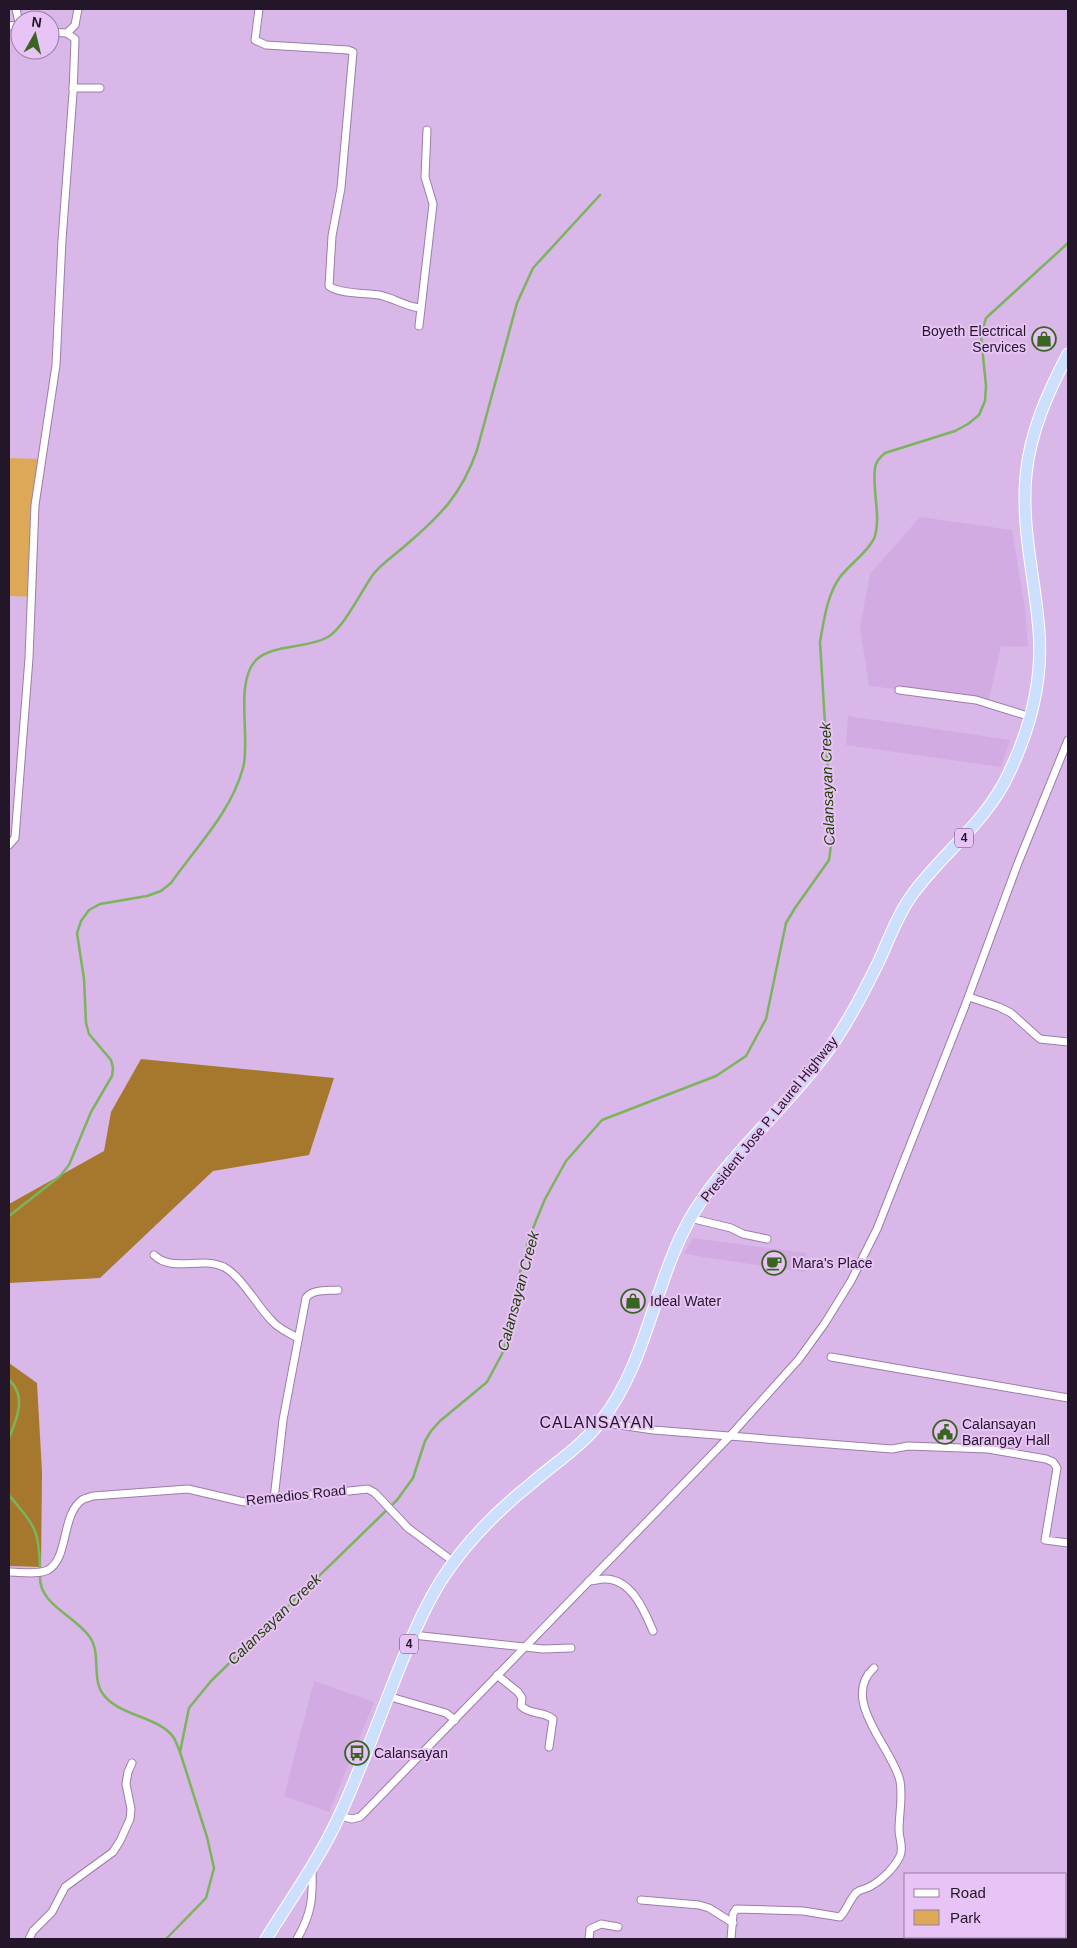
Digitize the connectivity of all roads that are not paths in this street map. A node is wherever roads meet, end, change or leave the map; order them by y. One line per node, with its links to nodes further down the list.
1 (78, 9): 4 (street)
2 (259, 9): 8 (street)
3 (60, 33): 4 (street)
4 (67, 33): 5 (street)
5 (74, 88): 6 (street); 14 (street)
6 (100, 88)
7 (427, 130): 8 (street)
8 (420, 308): 9 (street)
9 (419, 326)
10 (1068, 354): 12 (highway, President Jose P. Laurel Highway / 4)
11 (899, 690): 12 (street)
12 (1031, 717): 17 (highway, President Jose P. Laurel Highway / 4)
13 (1068, 740): 15 (street)
14 (9, 846)
15 (969, 997): 16 (street); 25 (street)
16 (1068, 1042)
17 (690, 1218): 18 (street); 24 (highway, President Jose P. Laurel Highway / 4)
18 (767, 1239)
19 (154, 1255): 21 (street)
20 (338, 1290): 21 (street)
21 (298, 1338): 26 (street)
22 (831, 1356): 23 (street)
23 (1068, 1398)
24 (600, 1422): 25 (street); 28 (highway, President Jose P. Laurel Highway / 4)
25 (730, 1436): 27 (street); 30 (street)
26 (274, 1499): 28 (street, Remedios Road); 29 (street, Remedios Road)
27 (1068, 1543)
28 (454, 1562): 32 (highway, President Jose P. Laurel Highway / 4)
29 (9, 1572)
30 (588, 1582): 31 (street); 33 (street)
31 (653, 1631)
32 (413, 1635): 33 (street); 37 (highway, President Jose P. Laurel Highway / 4)
33 (526, 1646): 34 (street); 36 (street)
34 (571, 1648)
35 (874, 1668): 44 (street)
36 (497, 1675): 38 (street); 39 (street)
37 (387, 1696): 38 (street); 41 (highway, President Jose P. Laurel Highway / 4)
38 (455, 1720): 41 (street)
39 (549, 1747)
40 (132, 1763): 46 (street)
41 (340, 1816): 42 (highway, President Jose P. Laurel Highway / 4)
42 (312, 1866): 47 (highway, President Jose P. Laurel Highway / 4); 48 (street)
43 (641, 1900): 44 (street)
44 (733, 1923): 50 (street)
45 (618, 1927): 49 (street)
46 (29, 1939)
47 (266, 1939)
48 (297, 1939)
49 (589, 1939)
50 (731, 1939)

